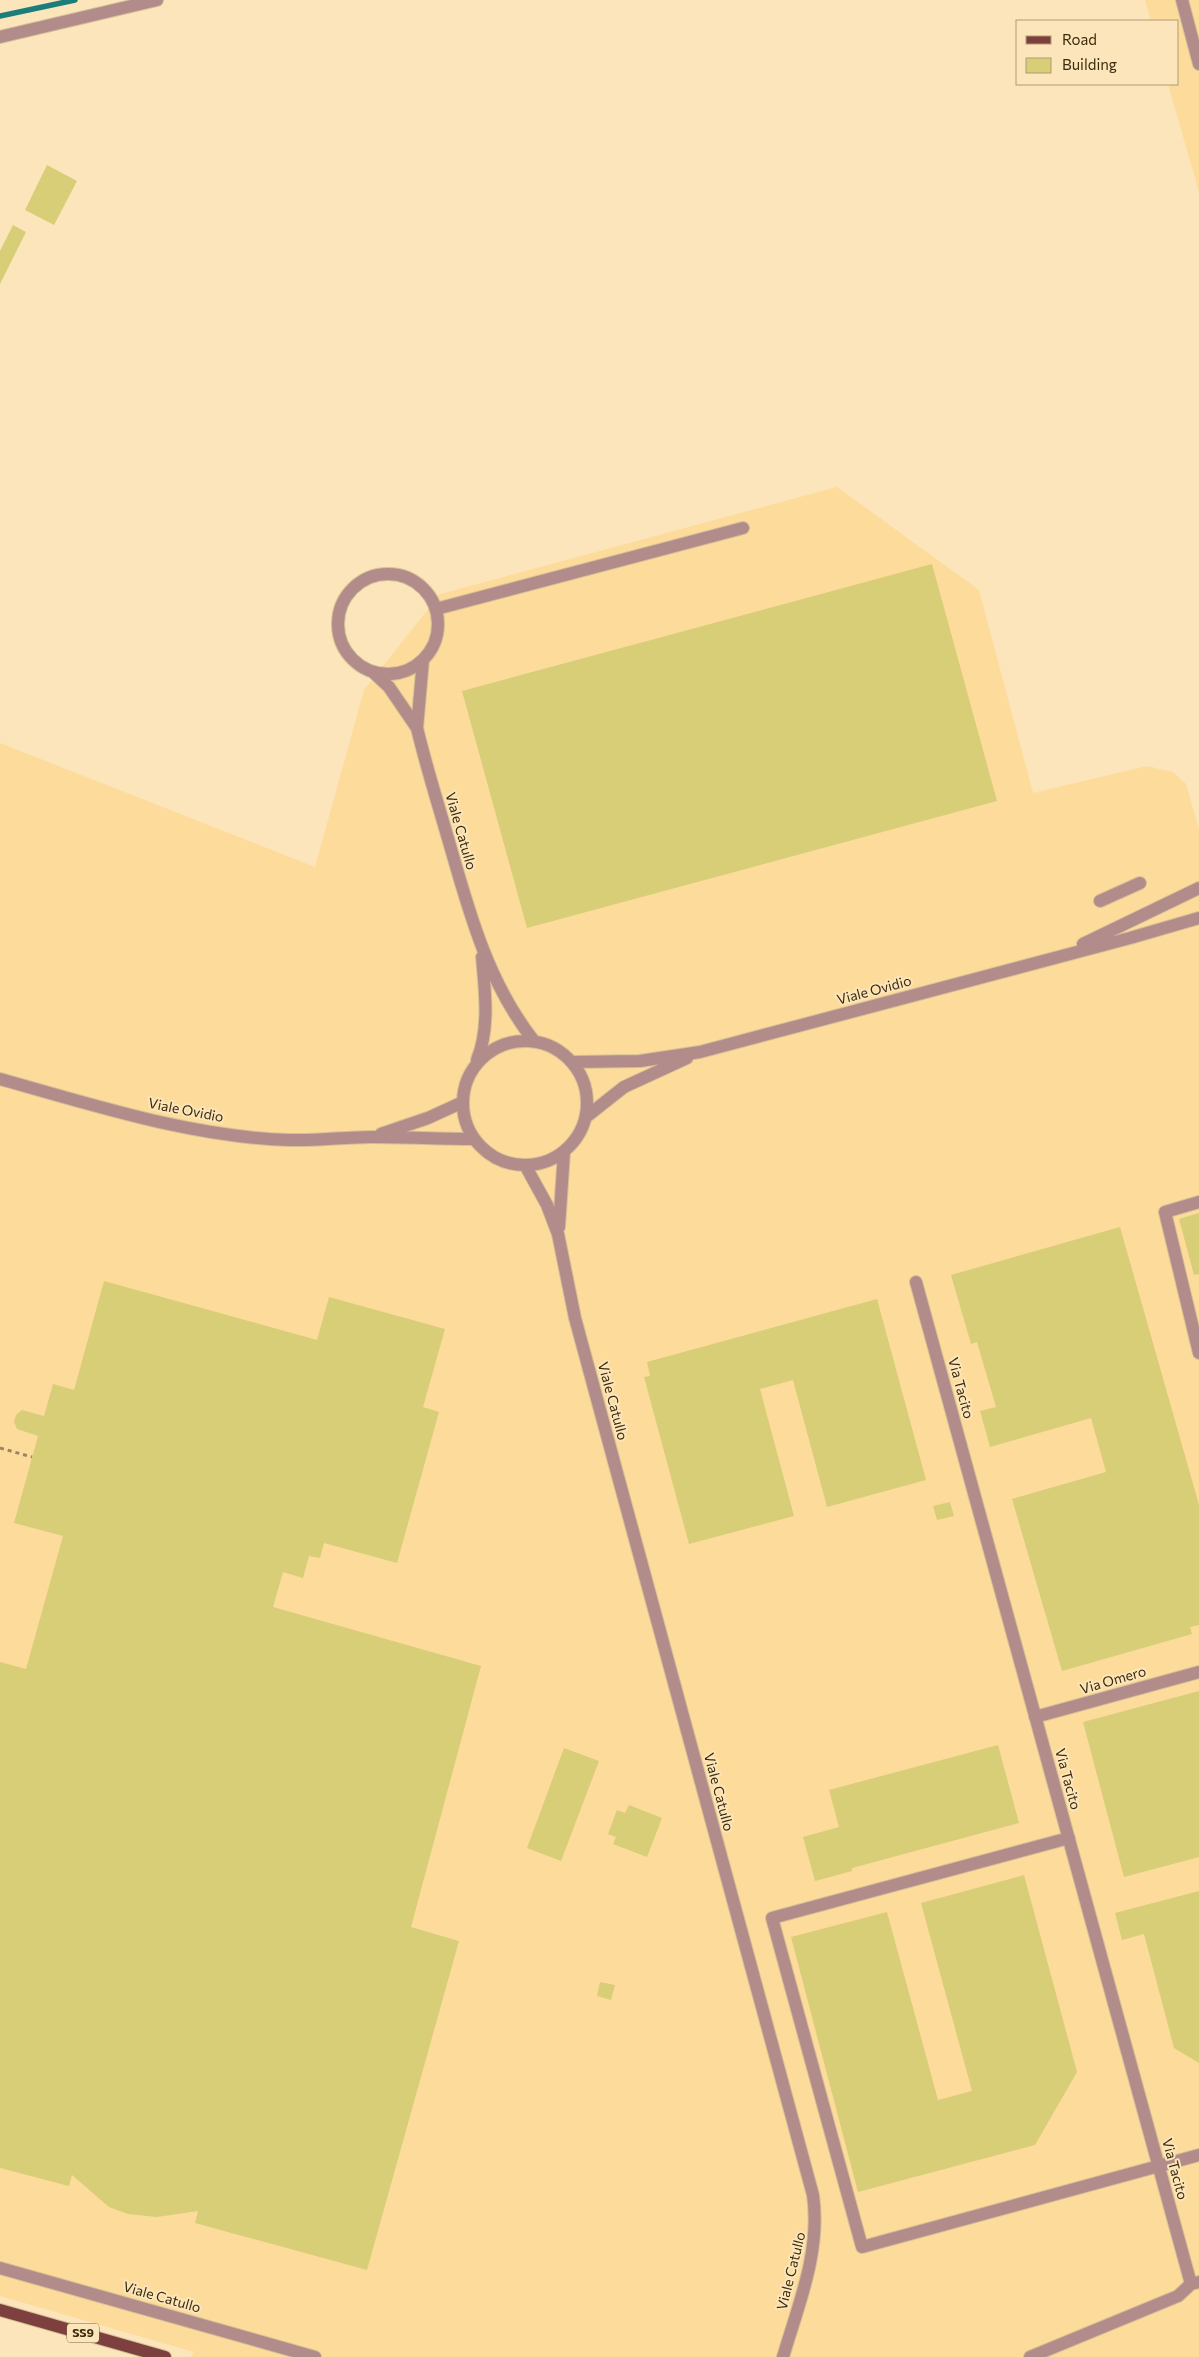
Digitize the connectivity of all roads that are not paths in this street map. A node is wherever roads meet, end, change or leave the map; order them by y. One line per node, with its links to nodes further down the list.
1 (157, 0): 3 (street)
2 (1182, 0): 4 (street)
3 (0, 36)
4 (1199, 61)
5 (743, 528): 6 (street)
6 (436, 609): 7 (street, Viale Catullo); 8 (street, Viale Catullo)
7 (423, 660): 8 (street, Viale Catullo); 9 (street, Viale Catullo)
8 (373, 672): 9 (street, Viale Catullo)
9 (417, 728): 14 (street, Viale Catullo)
10 (1140, 883): 12 (street)
11 (1199, 888): 15 (street, Viale Ovidio)
12 (1100, 900)
13 (1199, 918): 15 (street, Viale Ovidio)
14 (480, 942): 16 (street, Viale Catullo); 19 (street, Viale Catullo)
15 (1056, 957): 17 (street, Viale Ovidio)
16 (534, 1041): 18 (street); 19 (street)
17 (700, 1052): 18 (street, Viale Ovidio); 22 (street, Viale Ovidio)
18 (573, 1062): 22 (street)
19 (476, 1064): 21 (street)
20 (0, 1079): 23 (street, Viale Ovidio)
21 (463, 1102): 23 (street, Viale Ovidio); 24 (street)
22 (586, 1117): 25 (street)
23 (371, 1137): 24 (street, Viale Ovidio)
24 (474, 1139): 26 (street)
25 (564, 1152): 26 (street); 28 (street, Viale Catullo)
26 (525, 1166): 28 (street, Viale Catullo)
27 (1199, 1202): 30 (street)
28 (558, 1234): 41 (street, Viale Catullo)
29 (916, 1282): 32 (street, Via Tacito)
30 (1199, 1353)
31 (1199, 1672): 32 (street, Via Omero)
32 (1036, 1717): 33 (street, Via Tacito)
33 (1069, 1838): 35 (street, Via Tacito); 35 (street)
34 (1199, 2155): 35 (street)
35 (1159, 2166): 37 (street, Via Tacito)
36 (0, 2268): 40 (street, Viale Catullo)
37 (1195, 2283): 42 (street)
38 (0, 2310): 39 (main road, SS9)
39 (165, 2357)
40 (315, 2357)
41 (783, 2357)
42 (1030, 2357)

